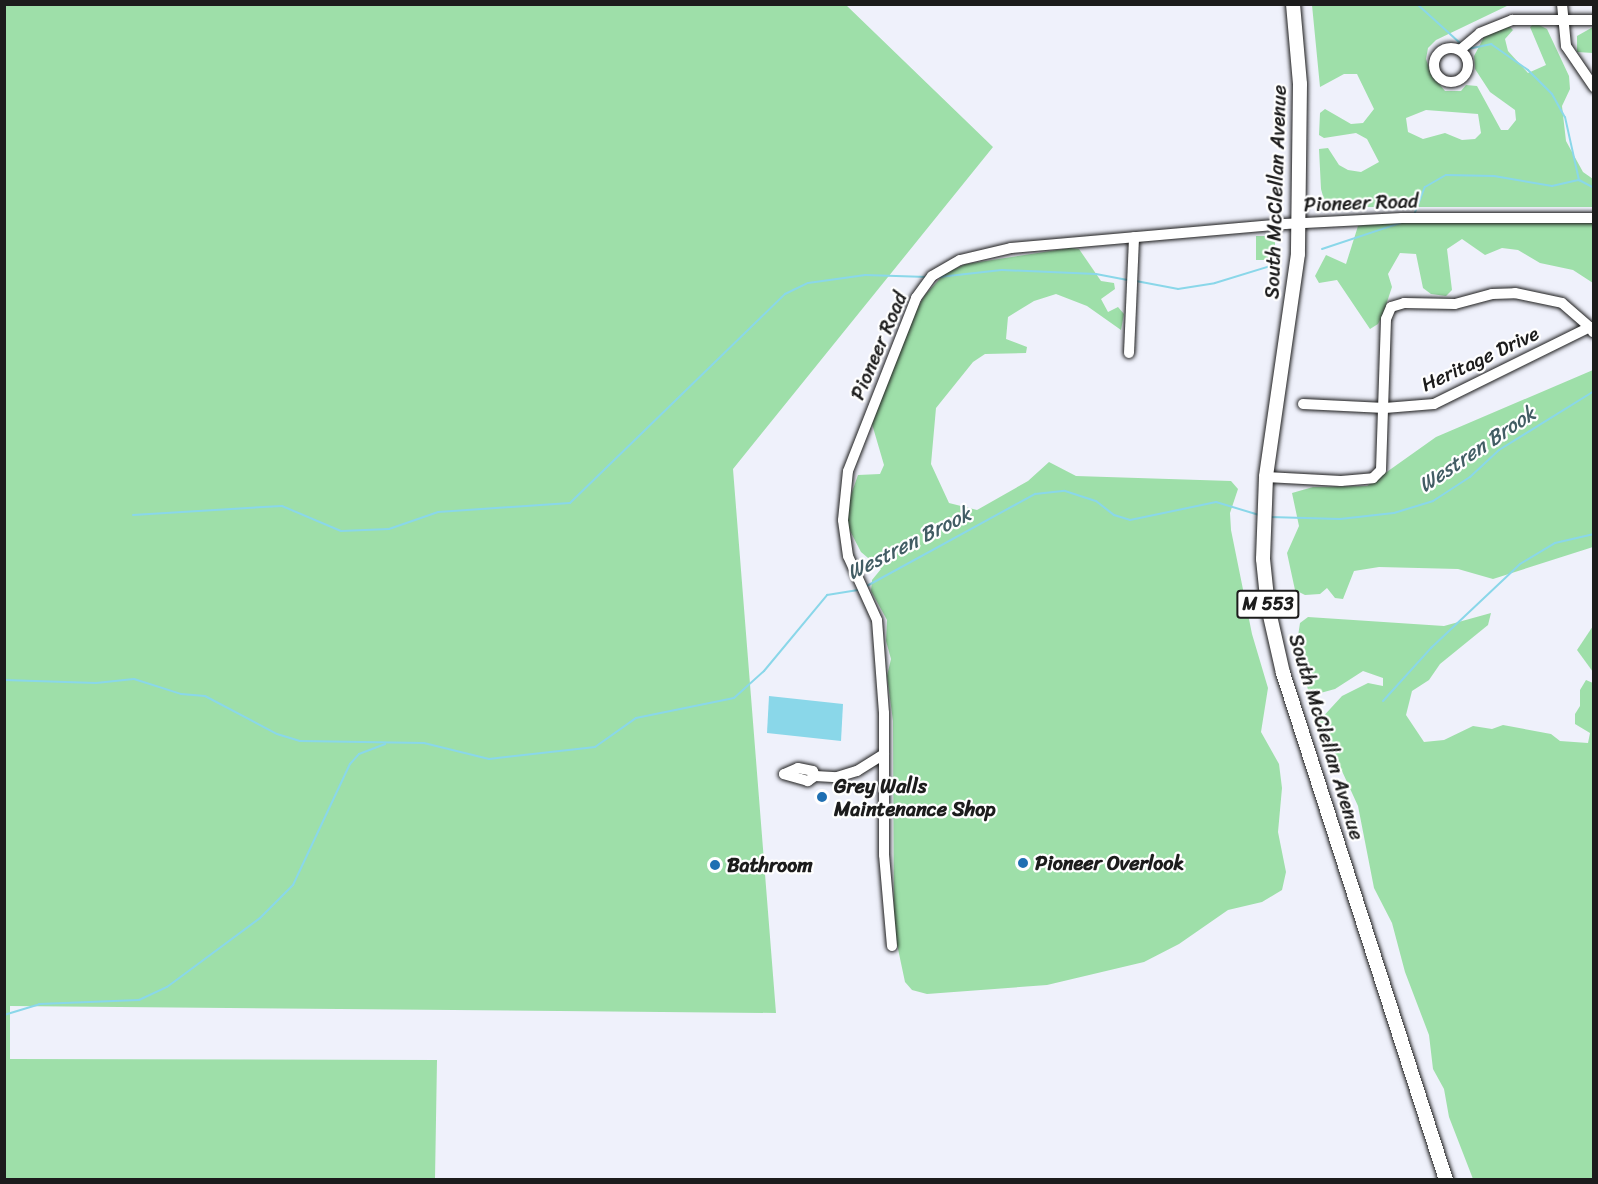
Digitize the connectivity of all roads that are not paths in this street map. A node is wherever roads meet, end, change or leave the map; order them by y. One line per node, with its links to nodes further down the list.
1 (1293, 4): 8 (main road, South McClellan Avenue / M 553)
2 (1562, 4): 3 (street)
3 (1561, 18): 4 (street); 5 (street); 6 (street)
4 (1593, 20)
5 (1460, 50)
6 (1593, 87)
7 (1593, 218): 8 (street, Pioneer Road)
8 (1299, 223): 9 (street, Pioneer Road); 14 (main road, South McClellan Avenue / M 553)
9 (1134, 237): 11 (street); 15 (street, Pioneer Road)
10 (1592, 330): 13 (street, Heritage Drive); 13 (street)
11 (1129, 353)
12 (1303, 404): 13 (street, Heritage Drive)
13 (1385, 408): 14 (street)
14 (1266, 477): 18 (main road, South McClellan Avenue / M 553)
15 (884, 754): 16 (street); 17 (street, Pioneer Road)
16 (815, 776)
17 (892, 946)
18 (1446, 1179)

